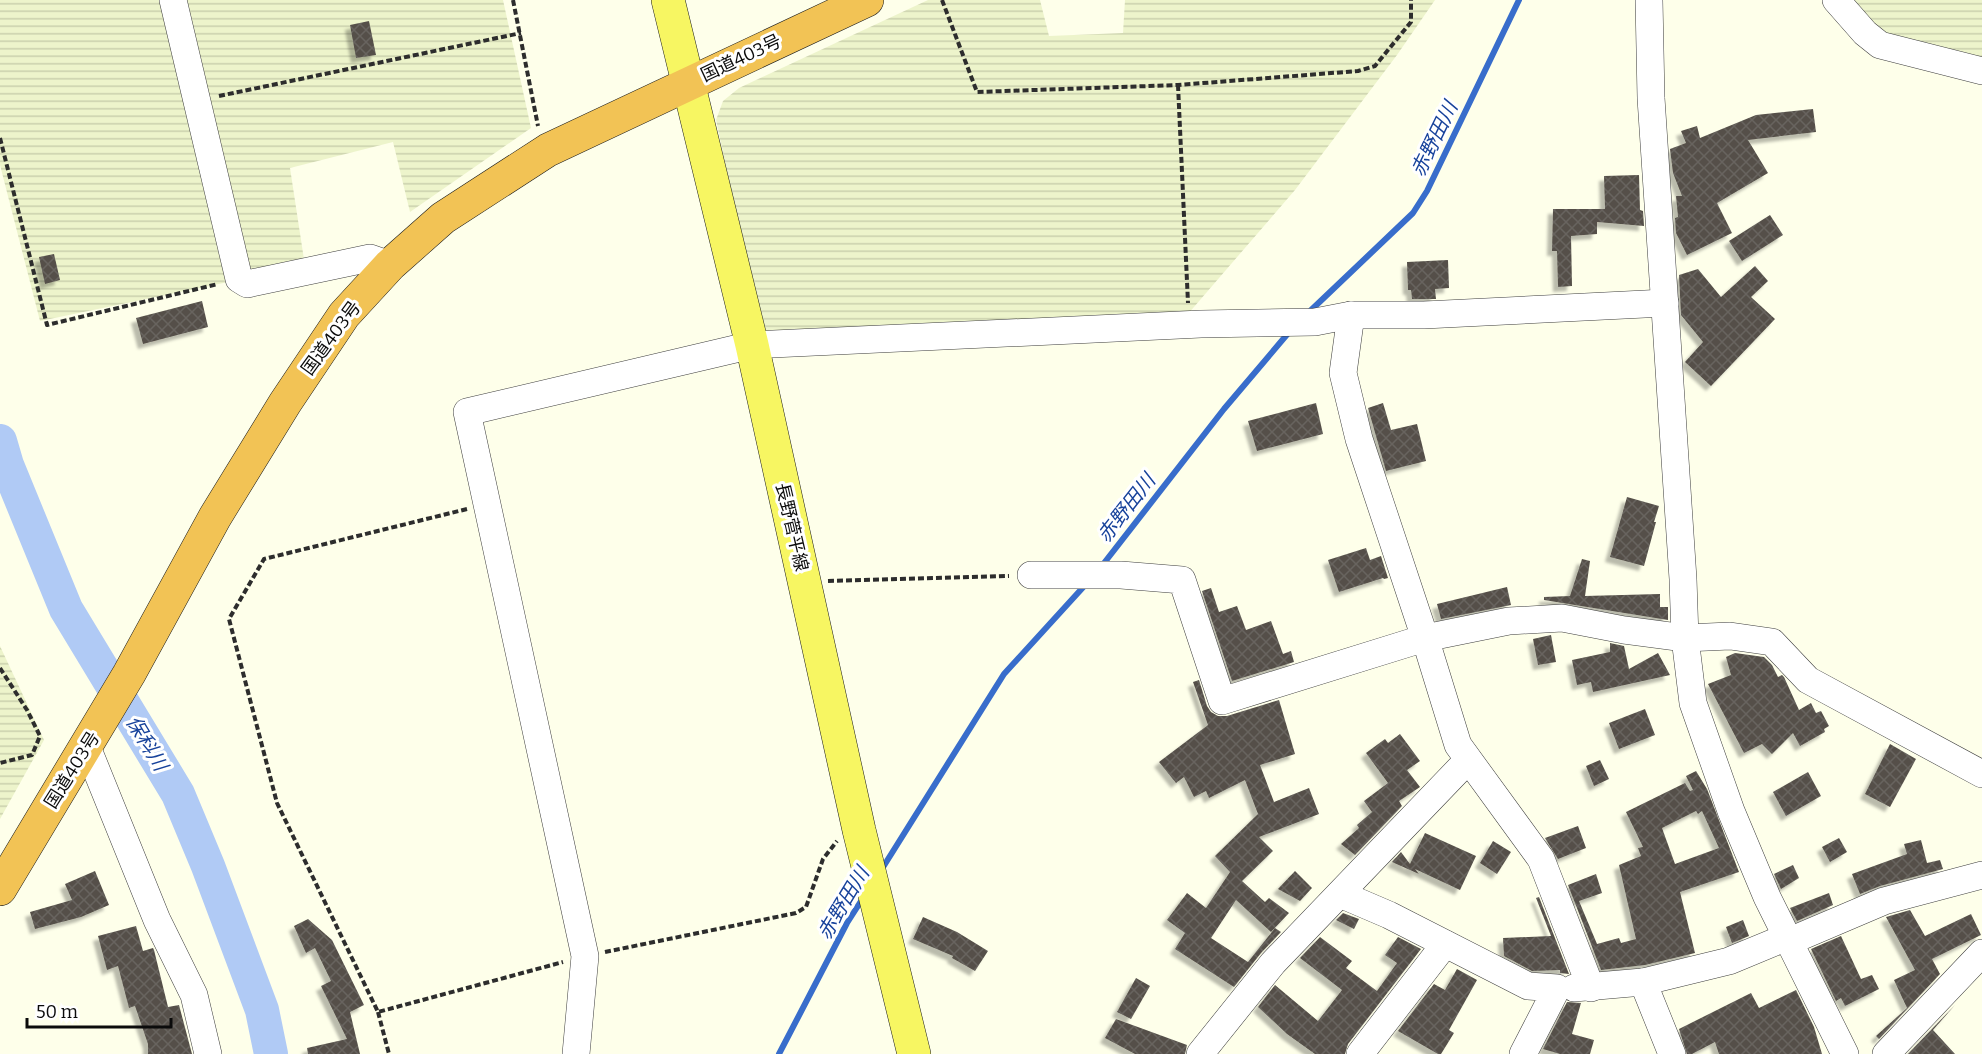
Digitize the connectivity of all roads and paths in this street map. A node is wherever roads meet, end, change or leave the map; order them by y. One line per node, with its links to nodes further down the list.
1 (173, 0): 14 (street)
2 (513, 0): 10 (path)
3 (668, 0): 12 (main road, 長野菅平線)
4 (867, 0): 9 (highway, 国道403号)
5 (942, 0): 13 (path)
6 (1411, 0): 13 (path)
7 (1649, 0): 19 (street)
8 (1836, 0): 11 (street)
9 (822, 10): 12 (highway, 国道403号)
10 (521, 33): 14 (path); 15 (path)
11 (1982, 71)
12 (688, 83): 17 (highway, 国道403号); 22 (main road, 長野菅平線)
13 (1178, 85): 21 (path)
14 (197, 101): 18 (street)
15 (538, 127)
16 (0, 138): 18 (path)
17 (390, 265): 18 (street); 29 (highway, 国道403号)
18 (239, 279)
19 (1665, 303): 20 (street); 27 (street)
20 (1351, 315): 21 (street); 26 (street)
21 (1195, 324): 22 (street)
22 (752, 345): 23 (street); 25 (main road, 長野菅平線)
23 (488, 504): 40 (street); 44 (path)
24 (1031, 575): 25 (path); 26 (street)
25 (804, 582): 33 (main road, 長野菅平線)
26 (1425, 638): 27 (street); 30 (street)
27 (1685, 638): 32 (street); 37 (street)
28 (0, 668): 31 (path)
29 (88, 744): 35 (highway, 国道403号); 45 (street)
30 (1468, 760): 36 (street); 43 (street)
31 (0, 763)
32 (1982, 774)
33 (861, 836): 40 (path); 48 (main road, 長野菅平線)
34 (1982, 875): 37 (street)
35 (0, 888)
36 (1340, 894): 38 (street); 49 (street)
37 (1789, 939): 41 (street); 53 (street)
38 (1445, 944): 42 (street); 50 (street)
39 (1982, 953): 54 (street)
40 (585, 956): 44 (path); 47 (street)
41 (1643, 982): 43 (street); 52 (street)
42 (1557, 988): 43 (street); 51 (street)
43 (1591, 988)
44 (378, 1012): 46 (path)
45 (208, 1054)
46 (388, 1054)
47 (576, 1054)
48 (914, 1054)
49 (1200, 1054)
50 (1360, 1054)
51 (1523, 1054)
52 (1672, 1054)
53 (1845, 1054)
54 (1886, 1054)

